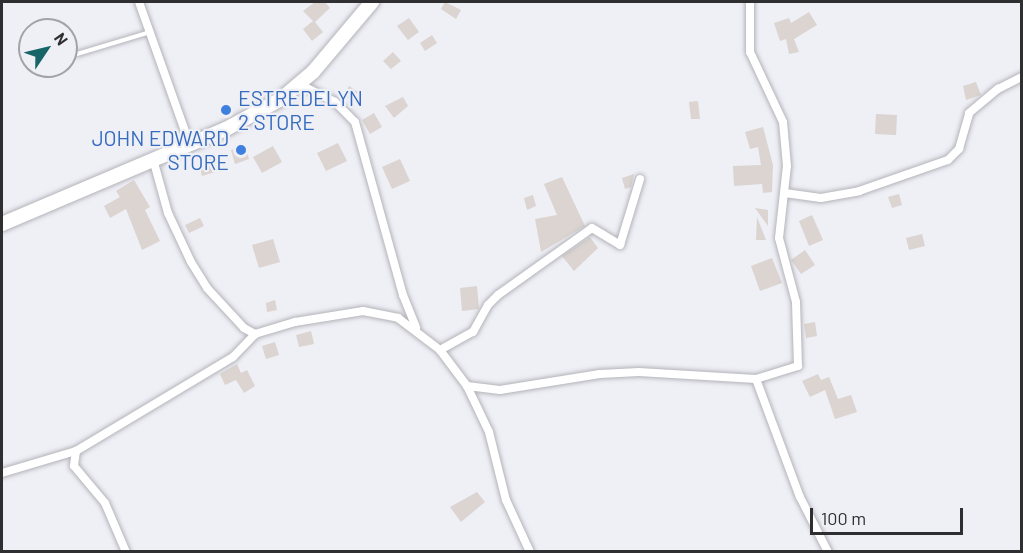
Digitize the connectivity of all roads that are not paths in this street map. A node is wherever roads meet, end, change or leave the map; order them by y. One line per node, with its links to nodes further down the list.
1 (139, 2): 4 (street)
2 (372, 2): 7 (highway)
3 (750, 2): 11 (street)
4 (147, 33): 5 (lane); 8 (street)
5 (78, 54)
6 (1022, 76): 11 (street)
7 (299, 84): 8 (highway); 13 (street)
8 (190, 145): 9 (highway)
9 (153, 159): 12 (highway); 14 (street)
10 (640, 179): 15 (street)
11 (785, 193): 16 (street)
12 (2, 224)
13 (417, 329): 14 (street); 15 (street)
14 (255, 334): 18 (street)
15 (440, 350): 17 (street)
16 (756, 379): 17 (street); 22 (street)
17 (467, 386): 21 (street)
18 (76, 451): 19 (street); 20 (street)
19 (2, 473)
20 (126, 552)
21 (530, 552)
22 (828, 552)

